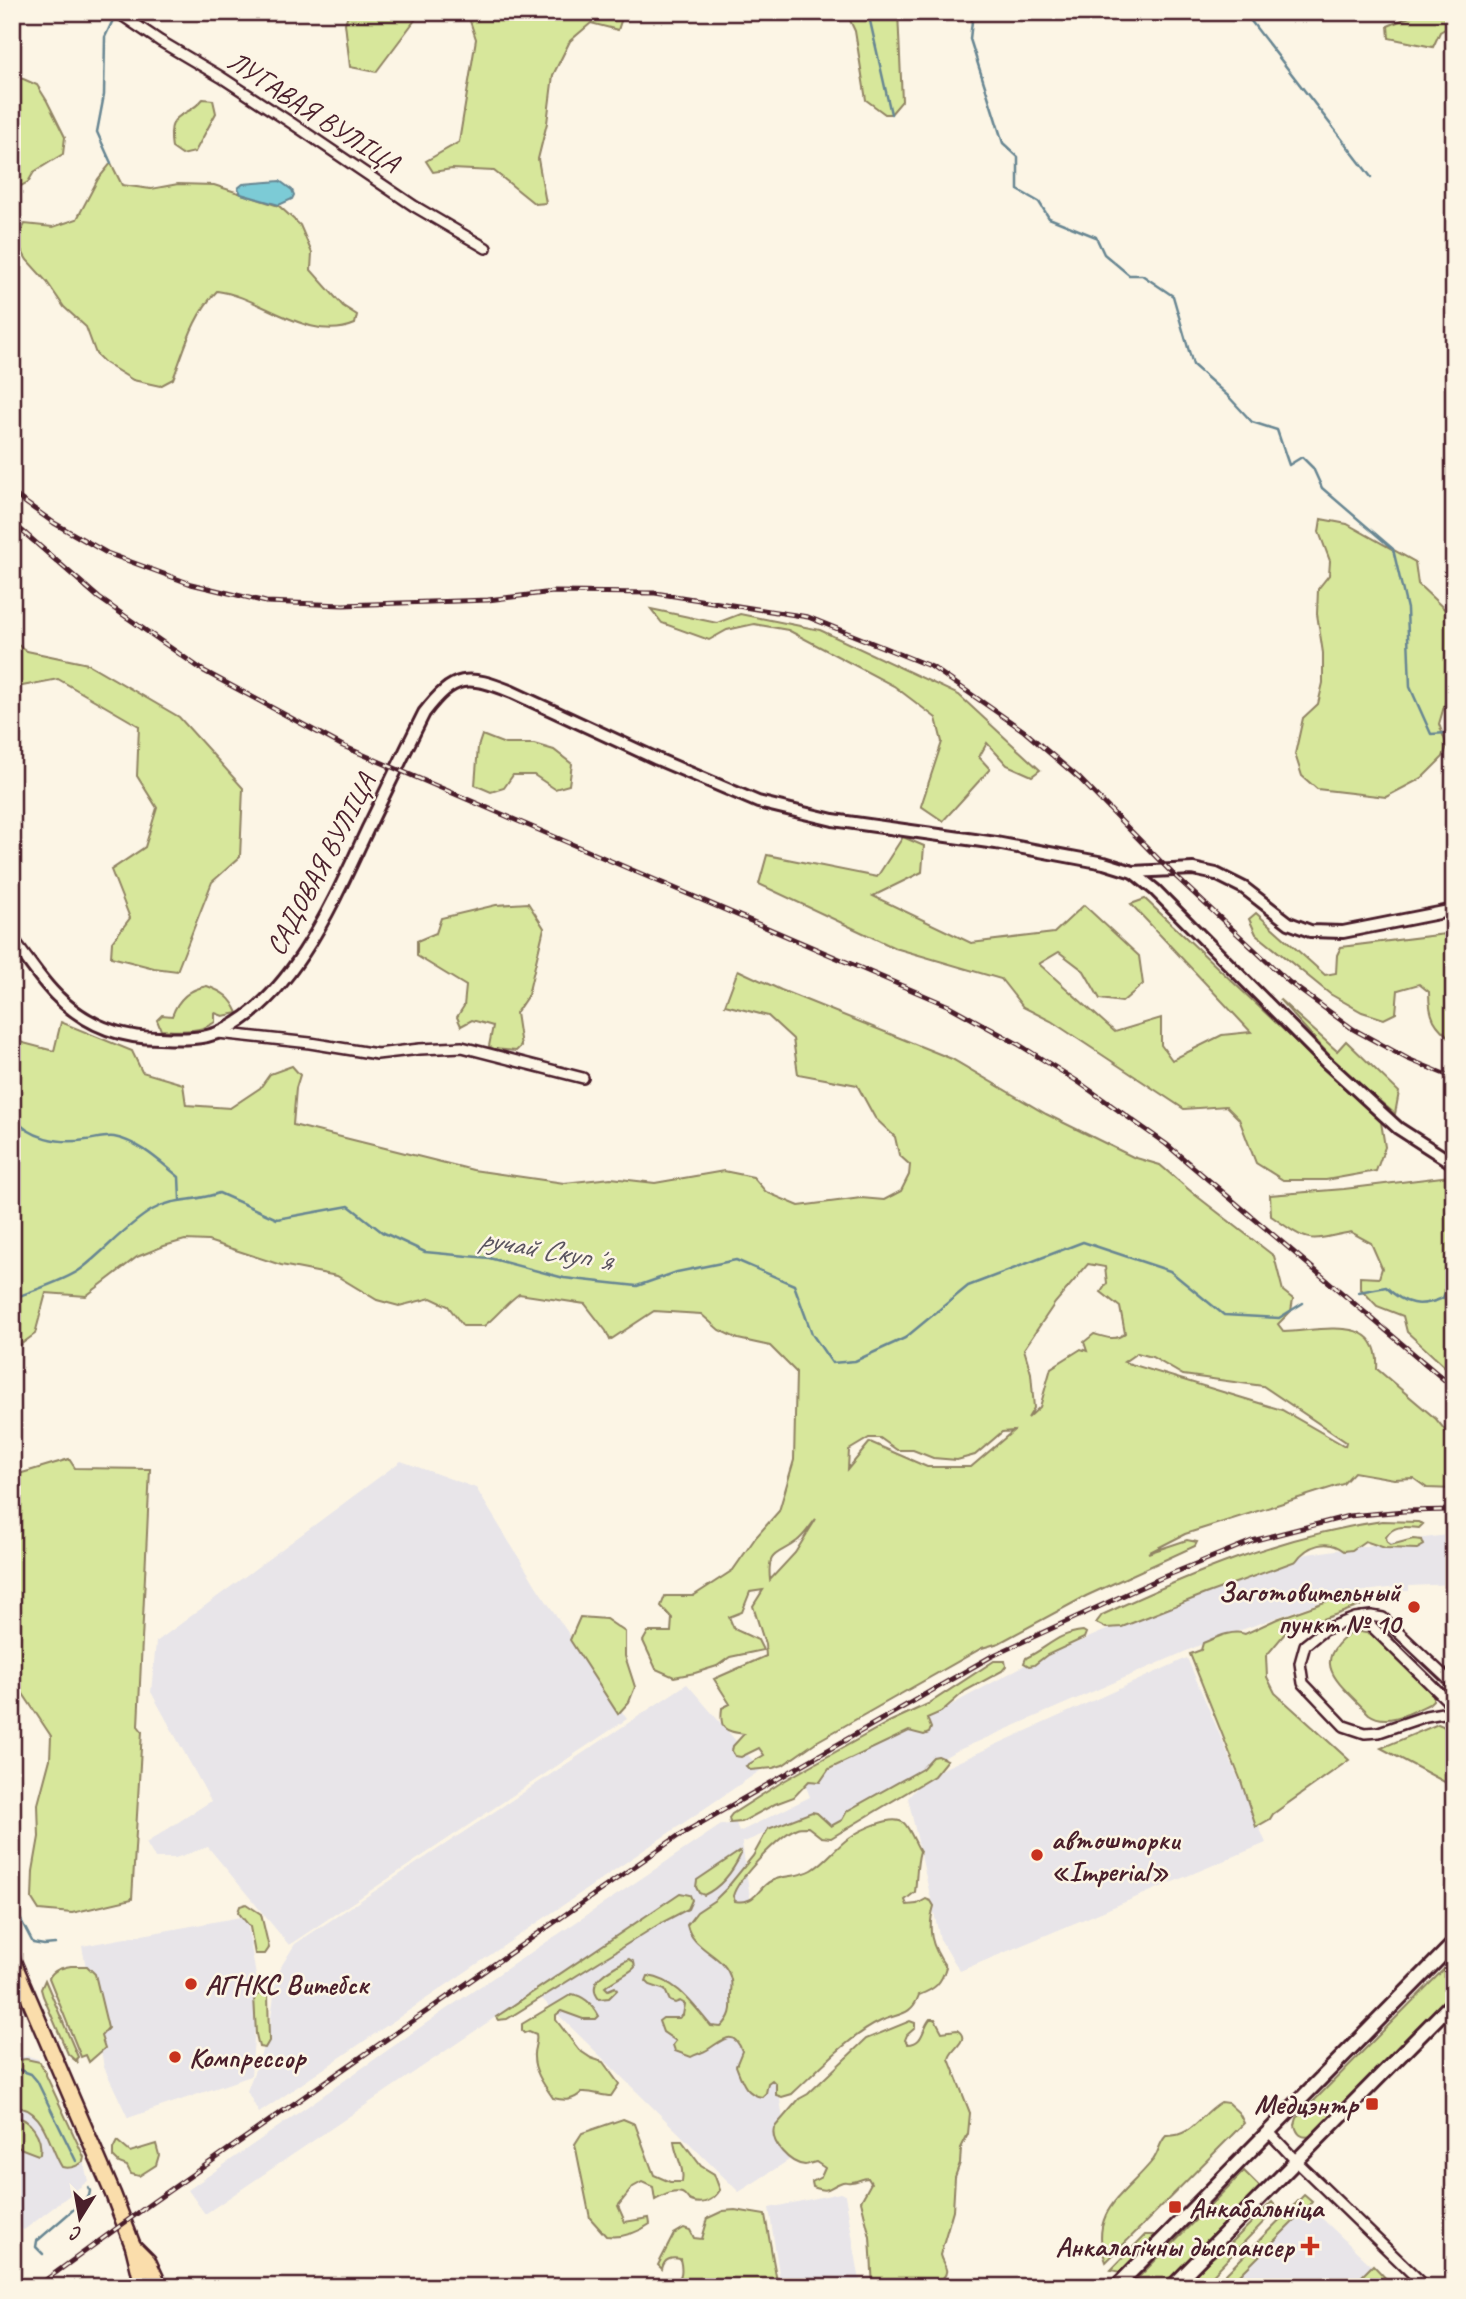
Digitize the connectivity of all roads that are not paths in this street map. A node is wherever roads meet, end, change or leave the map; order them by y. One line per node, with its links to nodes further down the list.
1 (117, 12): 2 (street, ЛУГАВАЯ ВУЛІЦА)
2 (486, 247)
3 (1133, 872): 4 (street); 6 (street, САДОВАЯ ВУЛІЦА); 8 (street)
4 (1454, 910)
5 (12, 939): 6 (street, САДОВАЯ ВУЛІЦА)
6 (218, 1033): 7 (street, САДОВАЯ ВУЛІЦА)
7 (583, 1078)
8 (1454, 1164)
9 (1362, 1617): 10 (street); 11 (street); 11 (street)
10 (1454, 1685)
11 (1454, 1709)
12 (1454, 1943): 15 (main road)
13 (12, 1959): 17 (main road)
14 (1454, 2001): 16 (main road)
15 (1269, 2132): 16 (street); 20 (main road)
16 (1296, 2161): 21 (main road); 22 (street)
17 (143, 2264): 18 (main road); 19 (main road)
18 (143, 2287)
19 (160, 2287)
20 (1116, 2287)
21 (1172, 2287)
22 (1426, 2287)

